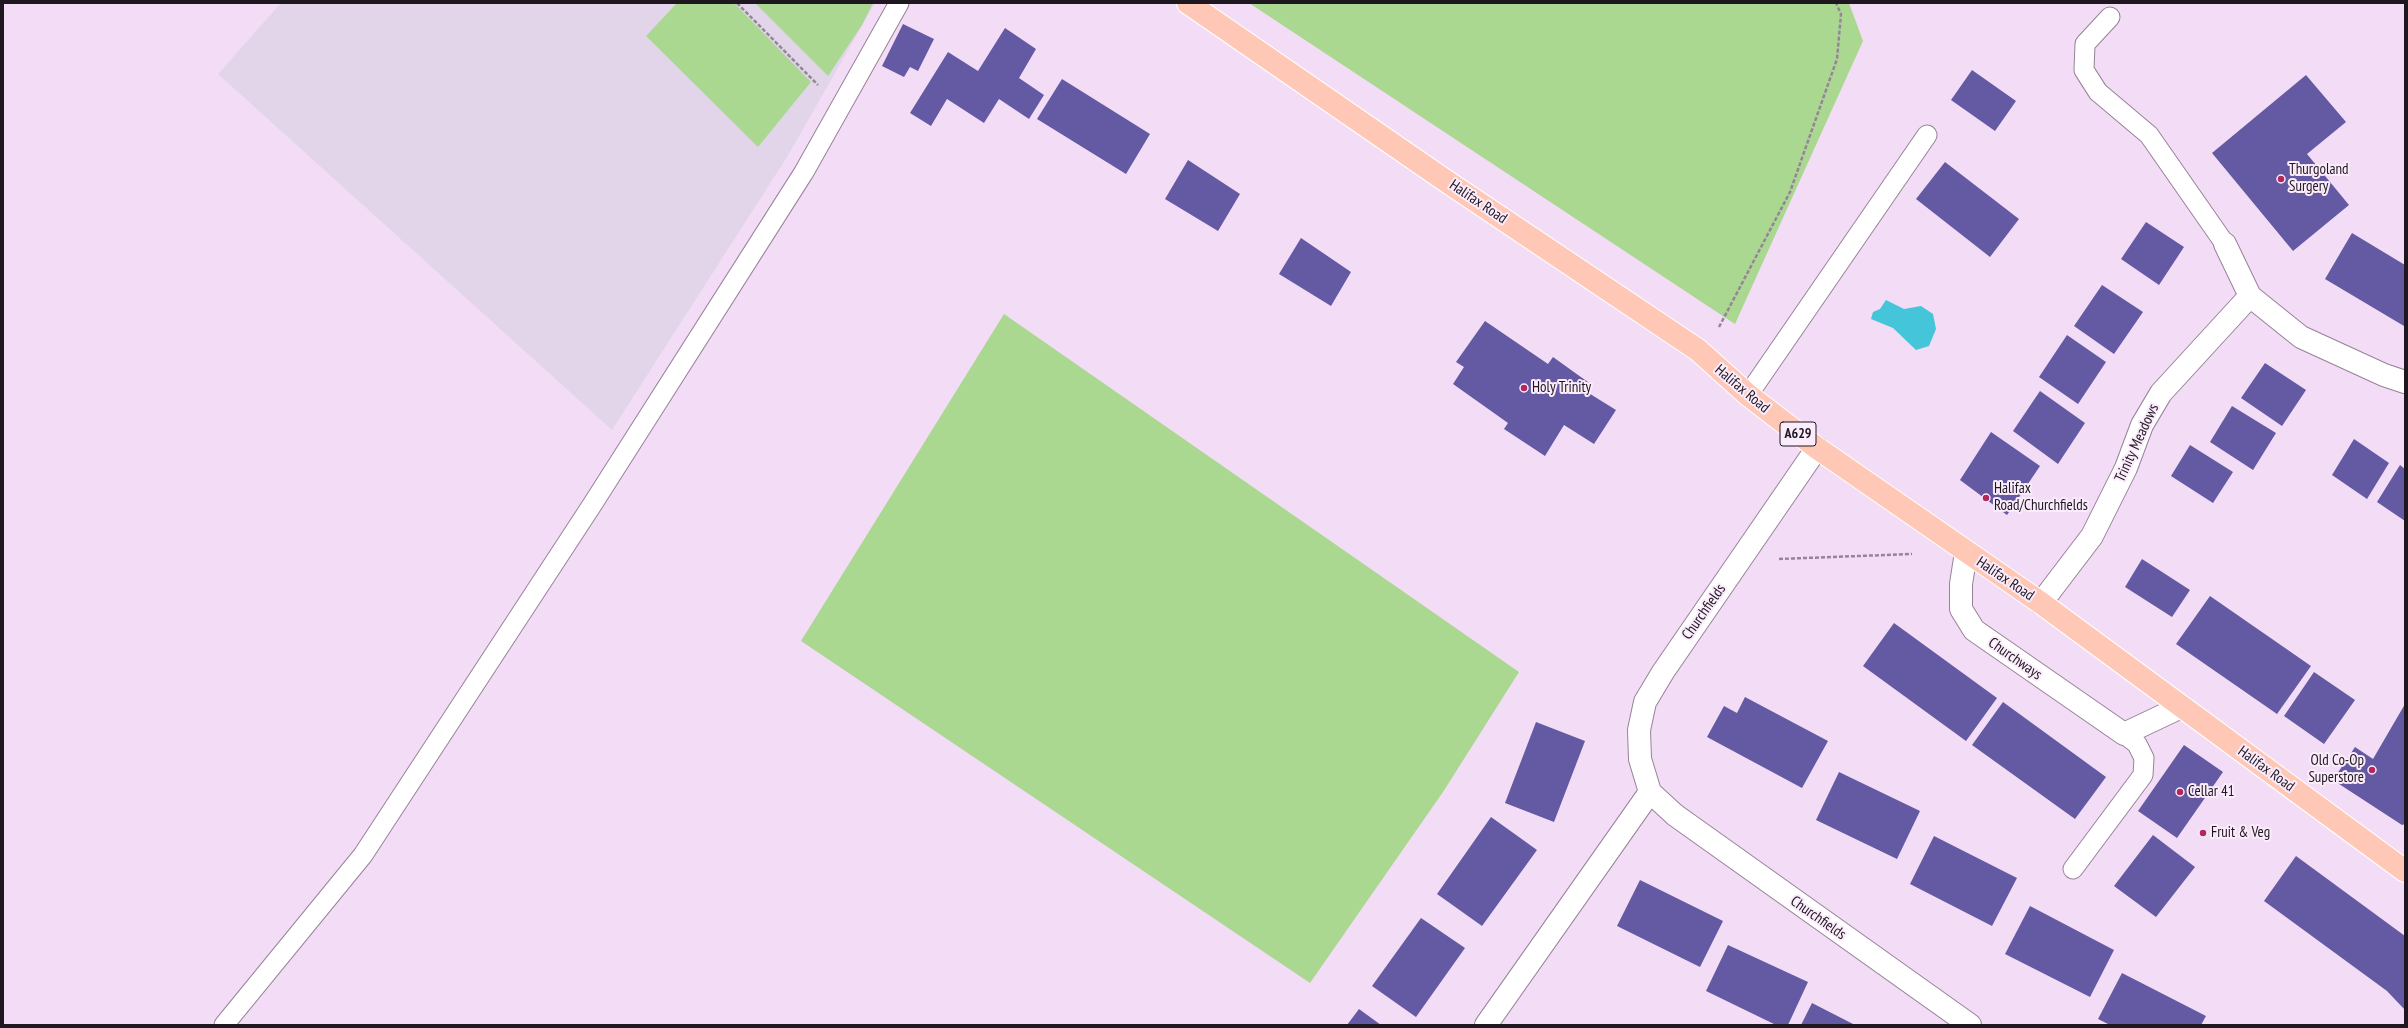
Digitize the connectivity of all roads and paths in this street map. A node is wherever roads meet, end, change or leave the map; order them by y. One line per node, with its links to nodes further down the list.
1 (737, 3): 6 (path)
2 (899, 3): 6 (lane)
3 (1188, 3): 10 (highway, Halifax Road / A629)
4 (1836, 3): 10 (path)
5 (2110, 16): 8 (lane)
6 (842, 105): 22 (lane)
7 (1927, 136): 12 (lane)
8 (2224, 244): 9 (street)
9 (2250, 296): 11 (street); 16 (street, Trinity Meadows)
10 (1703, 356): 12 (highway, Halifax Road / A629)
11 (2405, 382)
12 (1748, 396): 13 (highway, Halifax Road / A629)
13 (1817, 448): 14 (highway, Halifax Road / A629); 15 (street, Churchfields)
14 (1966, 552): 15 (path); 16 (highway, Halifax Road / A629); 18 (street, Churchways)
15 (1739, 561): 19 (street, Churchfields)
16 (2040, 603): 17 (highway, Halifax Road / A629)
17 (2181, 707): 18 (street); 21 (highway, Halifax Road / A629)
18 (2124, 734): 20 (lane, Churchways)
19 (1650, 792): 23 (street); 24 (street, Churchfields)
20 (2073, 869)
21 (2405, 871)
22 (224, 1025)
23 (1486, 1025)
24 (1970, 1025)

